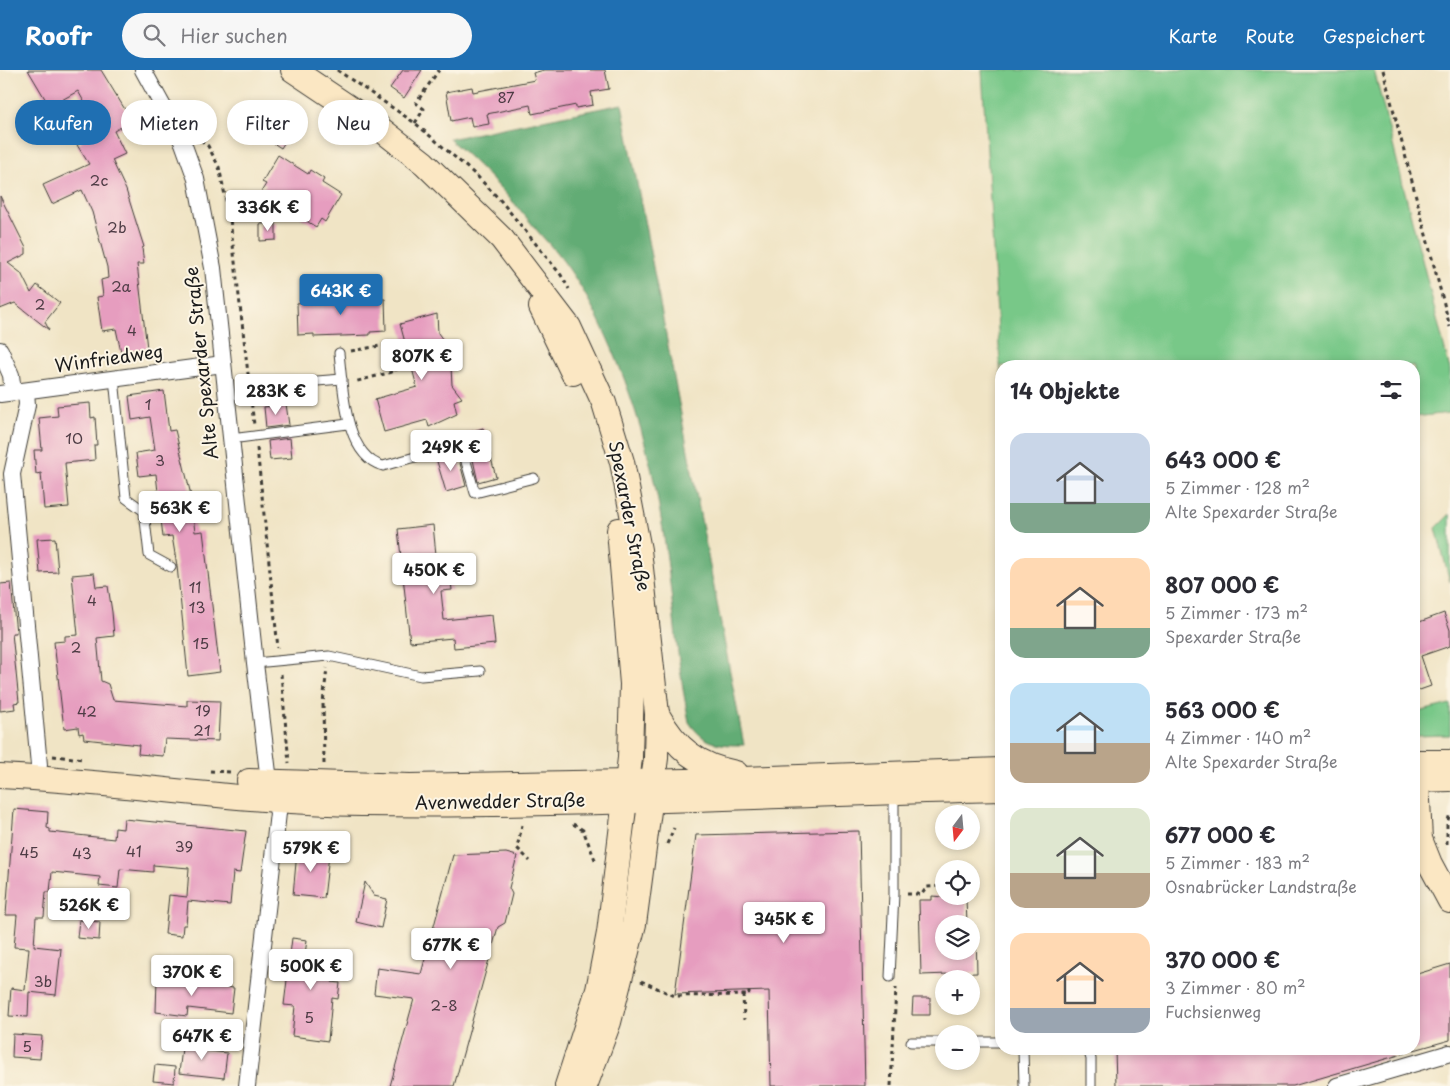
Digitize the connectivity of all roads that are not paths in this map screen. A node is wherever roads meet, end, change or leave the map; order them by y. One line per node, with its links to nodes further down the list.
1 (142, 70): 6 (street, Alte Spexarder Straße)
2 (293, 70): 3 (main road, Spexarder Straße)
3 (526, 273): 17 (main road, Spexarder Straße); 30 (main road, Spexarder Straße)
4 (0, 350): 10 (street)
5 (339, 353): 8 (lane)
6 (223, 364): 7 (street, Winfriedweg); 12 (street, Alte Spexarder Straße)
7 (114, 378): 10 (street, Winfriedweg); 14 (lane)
8 (343, 382): 9 (lane); 11 (lane)
9 (267, 385)
10 (13, 393): 20 (street)
11 (348, 424): 12 (lane); 13 (lane)
12 (231, 439): 15 (street, Alte Spexarder Straße)
13 (534, 478)
14 (171, 567)
15 (255, 663): 16 (lane); 29 (street, Alte Spexarder Straße)
16 (480, 671)
17 (657, 714): 25 (main road); 31 (main road, Spexarder Straße)
18 (1450, 762): 21 (main road)
19 (0, 764): 20 (main road, Avenwedder Straße)
20 (39, 765): 29 (main road, Avenwedder Straße)
21 (1420, 770)
22 (995, 771): 27 (main road, Avenwedder Straße)
23 (1420, 772): 26 (main road)
24 (0, 776): 29 (main road, Avenwedder Straße)
25 (770, 778): 27 (main road, Avenwedder Straße); 31 (main road, Avenwedder Straße)
26 (1450, 779)
27 (893, 783): 28 (main road, Avenwedder Straße); 31 (main road, Avenwedder Straße); 36 (lane)
28 (995, 789)
29 (273, 791): 30 (main road, Avenwedder Straße); 44 (street, Alte Spexarder Straße)
30 (625, 791): 31 (main road, Avenwedder Straße); 45 (main road, Spexarder Straße)
31 (653, 791): 46 (main road, Spexarder Straße)
32 (1420, 839): 34 (main road)
33 (1420, 869): 35 (main road)
34 (1450, 901)
35 (1450, 905)
36 (890, 977)
37 (911, 1042): 38 (lane)
38 (935, 1042)
39 (980, 1042): 40 (lane)
40 (995, 1042)
41 (1450, 1053): 49 (street)
42 (1023, 1055): 47 (lane)
43 (1090, 1055): 48 (lane)
44 (247, 1086)
45 (567, 1086)
46 (585, 1086)
47 (1024, 1086)
48 (1091, 1086)
49 (1337, 1086)

